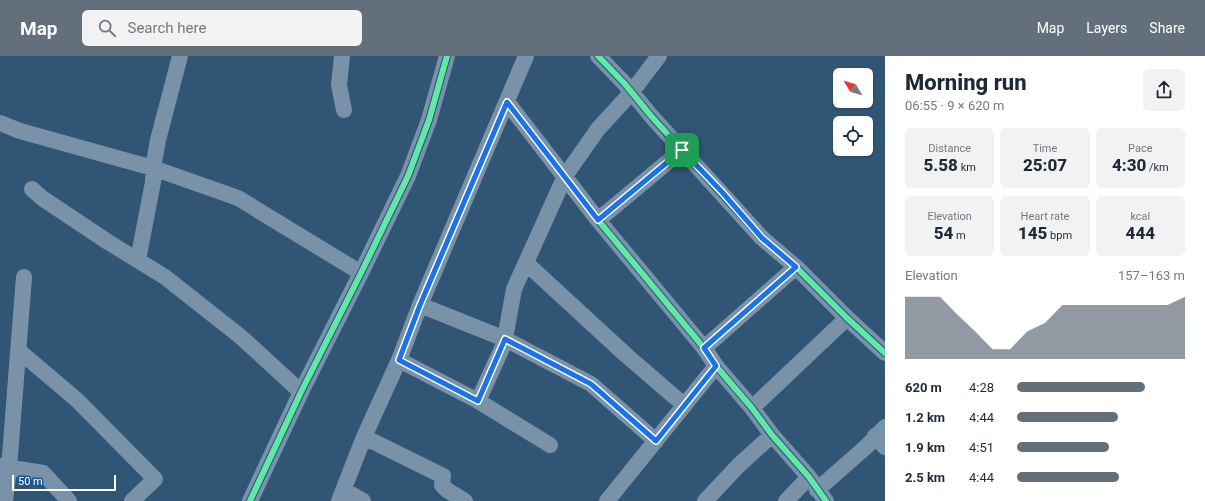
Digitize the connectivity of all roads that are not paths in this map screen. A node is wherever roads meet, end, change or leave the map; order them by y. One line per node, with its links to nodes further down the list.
1 (180, 56): 12 (street)
2 (342, 56): 9 (street)
3 (447, 56): 19 (street)
4 (526, 56): 8 (street)
5 (598, 56): 7 (street)
6 (659, 56): 7 (street)
7 (631, 92): 11 (street); 13 (street)
8 (507, 102): 13 (street); 21 (street)
9 (344, 110)
10 (0, 123): 12 (street)
11 (682, 150): 15 (street); 18 (street)
12 (153, 168): 16 (street); 19 (street)
13 (565, 176): 15 (street); 17 (street)
14 (32, 189): 16 (street)
15 (598, 220): 24 (street)
16 (138, 260): 29 (street)
17 (526, 263): 23 (street); 31 (street)
18 (796, 267): 22 (street); 24 (street)
19 (361, 274): 29 (street)
20 (24, 277): 25 (street)
21 (420, 305): 23 (street); 27 (street)
22 (847, 318): 26 (street); 32 (street)
23 (505, 339): 30 (street); 36 (street)
24 (704, 348): 28 (street)
25 (18, 350): 38 (street); 43 (street)
26 (885, 353)
27 (399, 360): 30 (street); 34 (street)
28 (716, 366): 31 (street); 32 (street)
29 (301, 392): 44 (street)
30 (478, 401): 37 (street)
31 (684, 405): 36 (street)
32 (752, 408): 33 (street)
33 (772, 435): 39 (street); 48 (street)
34 (364, 437): 40 (street); 46 (street)
35 (882, 437): 39 (street)
36 (656, 441): 47 (street)
37 (550, 445)
38 (5, 467): 41 (street); 42 (street)
39 (817, 489): 49 (street)
40 (341, 496): 45 (street)
41 (5, 501)
42 (69, 501)
43 (132, 501)
44 (250, 501)
45 (363, 501)
46 (466, 501)
47 (607, 501)
48 (705, 501)
49 (786, 501)

